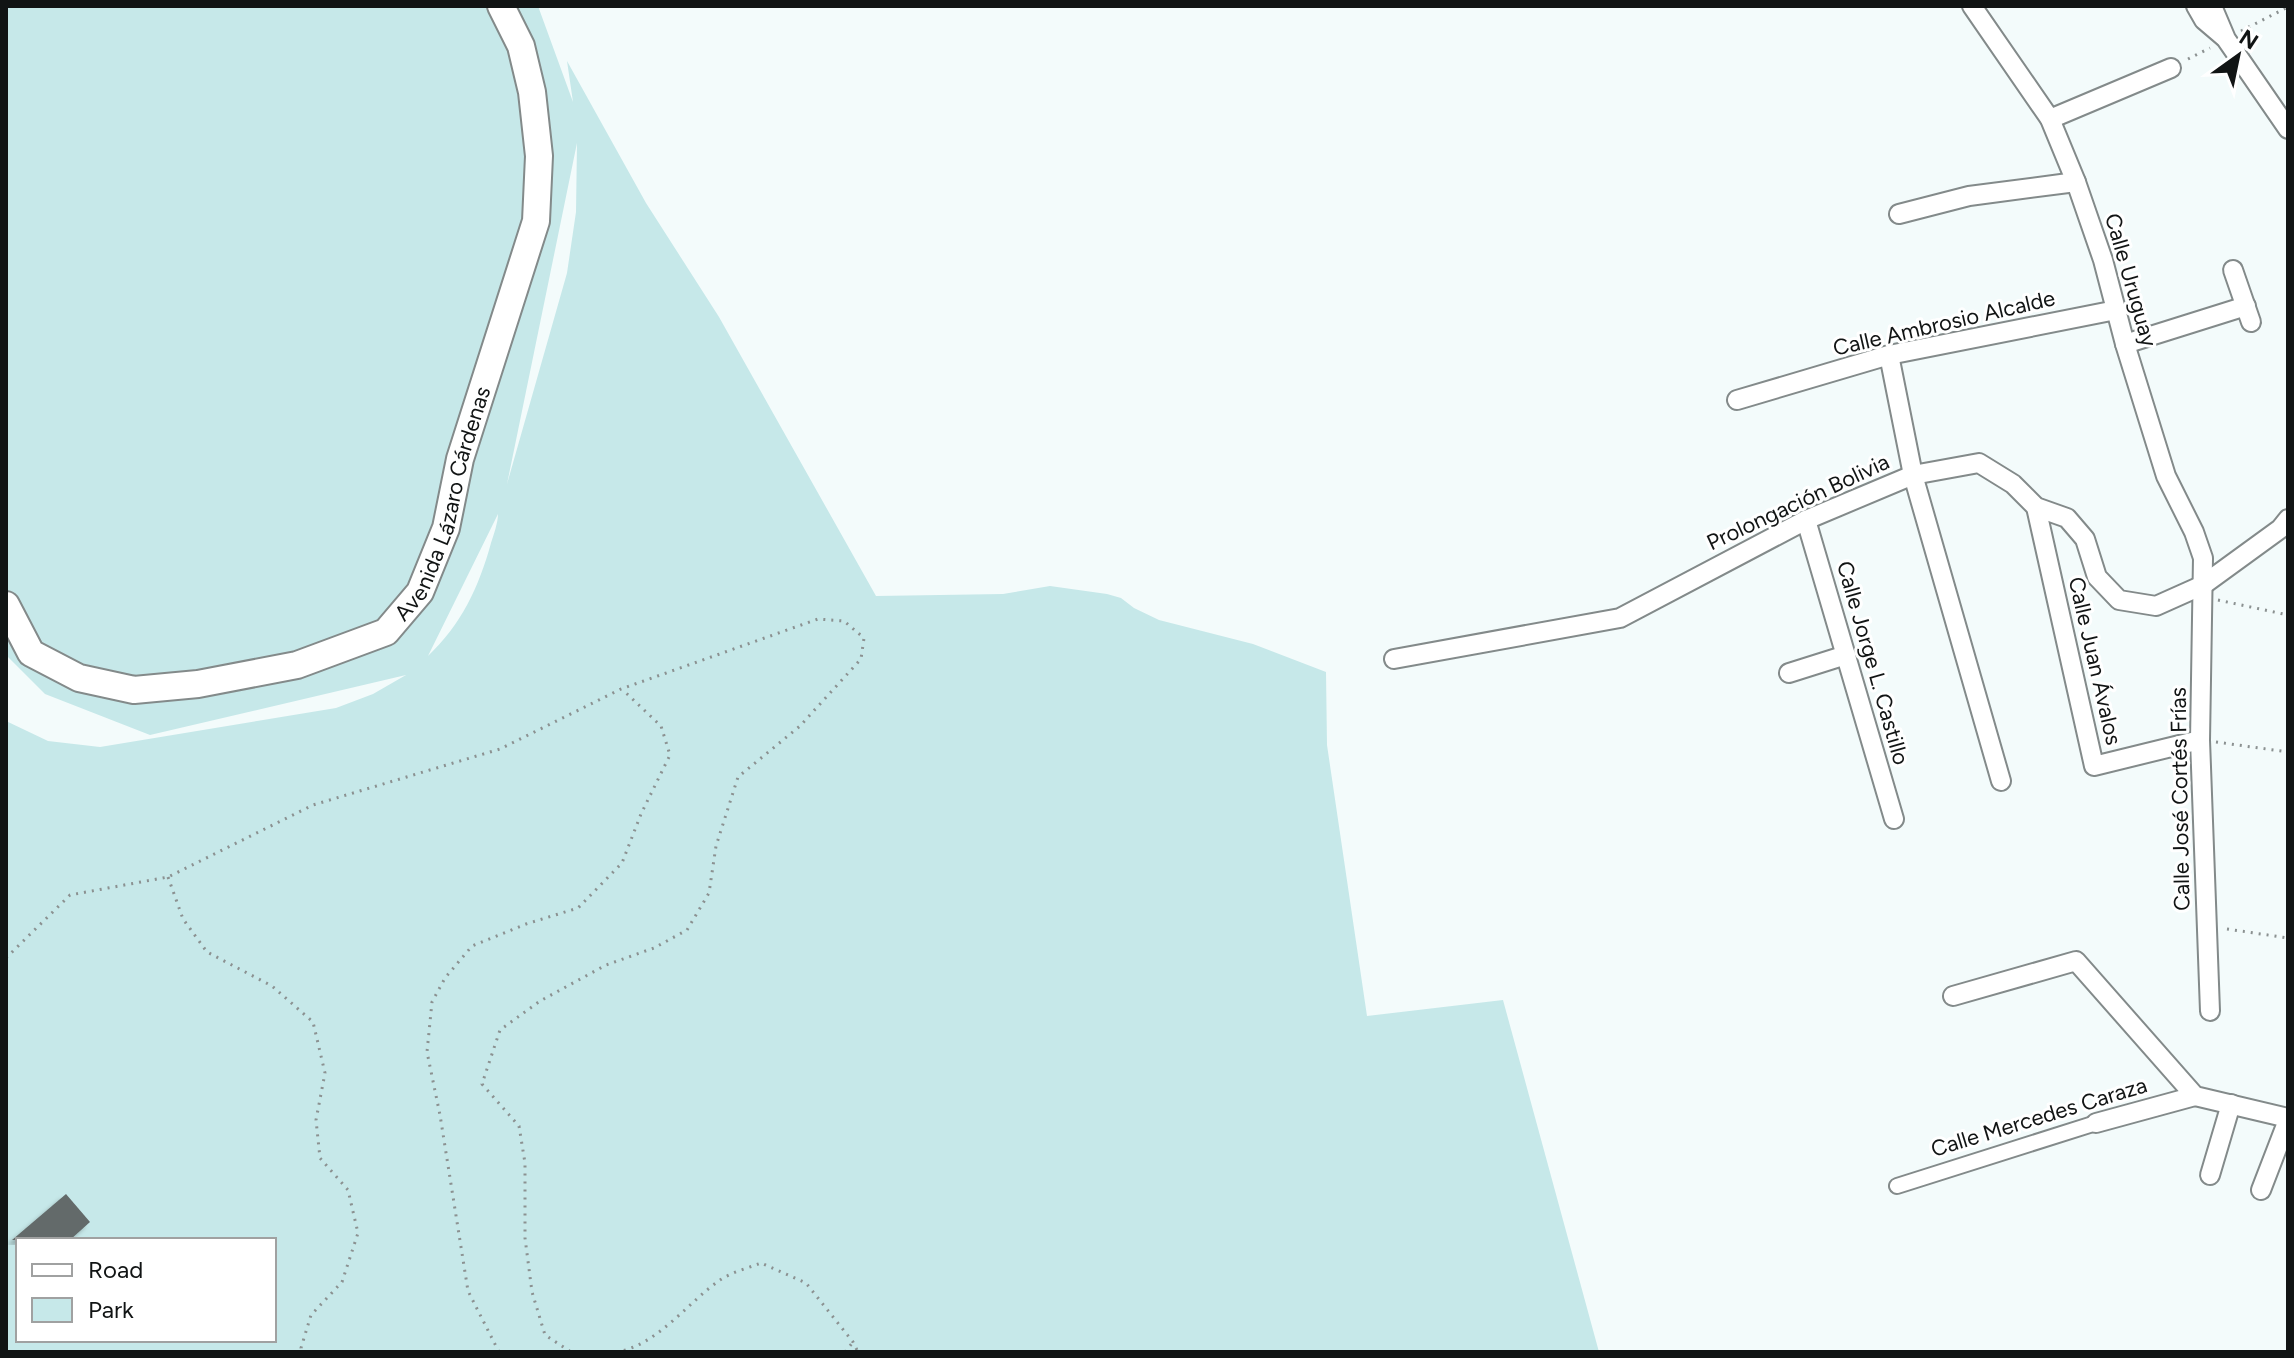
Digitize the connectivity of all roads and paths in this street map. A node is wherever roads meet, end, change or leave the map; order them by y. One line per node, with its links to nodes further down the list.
1 (501, 6): 21 (main road, Avenida Lázaro Cárdenas)
2 (1972, 6): 7 (street, Calle Uruguay)
3 (2196, 6): 5 (street)
4 (2212, 6): 5 (street)
5 (2226, 39): 8 (street)
6 (2171, 68): 7 (street)
7 (2050, 119): 9 (street, Calle Uruguay)
8 (2288, 129)
9 (2076, 182): 10 (street); 12 (street, Calle Uruguay)
10 (1899, 214)
11 (2233, 270): 13 (street)
12 (2116, 310): 13 (street, Calle Uruguay); 14 (street, Calle Ambrosio Alcalde)
13 (2125, 344): 20 (street, Calle Uruguay)
14 (1889, 355): 15 (street, Calle Ambrosio Alcalde); 16 (street)
15 (1737, 400)
16 (1913, 475): 17 (street, Prolongación Bolivia); 19 (street, Prolongación Bolivia); 29 (street)
17 (2036, 507): 20 (street, Prolongación Bolivia); 27 (street, Calle Juan Ávalos)
18 (2288, 519): 20 (street, Prolongación Bolivia)
19 (1806, 520): 23 (street, Calle Jorge L. Castillo); 24 (street, Prolongación Bolivia)
20 (2203, 591): 22 (path); 27 (street, Calle José Cortés Frías)
21 (6, 605)
22 (2288, 615)
23 (1846, 655): 25 (street); 30 (street, Calle Jorge L. Castillo)
24 (1394, 659)
25 (1789, 673)
26 (621, 689): 31 (path); 46 (path); 47 (path)
27 (2200, 740): 28 (path); 32 (street, Calle José Cortés Frías)
28 (2288, 752)
29 (2001, 781)
30 (1894, 819)
31 (168, 877): 34 (path); 45 (path)
32 (2207, 926): 33 (path); 36 (street, Calle José Cortés Frías)
33 (2288, 938)
34 (6, 958)
35 (1953, 996): 37 (street, Calle Mercedes Caraza)
36 (2210, 1011)
37 (2195, 1096): 38 (street, Calle Mercedes Caraza); 40 (street, Calle Mercedes Caraza)
38 (2231, 1104): 39 (street, Calle Mercedes Caraza); 41 (street)
39 (2288, 1119): 43 (street)
40 (2096, 1123): 42 (street, Calle Mercedes Caraza)
41 (2210, 1175)
42 (1897, 1186)
43 (2261, 1190)
44 (853, 1342): 48 (path); 49 (path); 50 (path)
45 (302, 1352)
46 (499, 1352)
47 (571, 1352)
48 (616, 1352)
49 (845, 1352)
50 (858, 1352)

